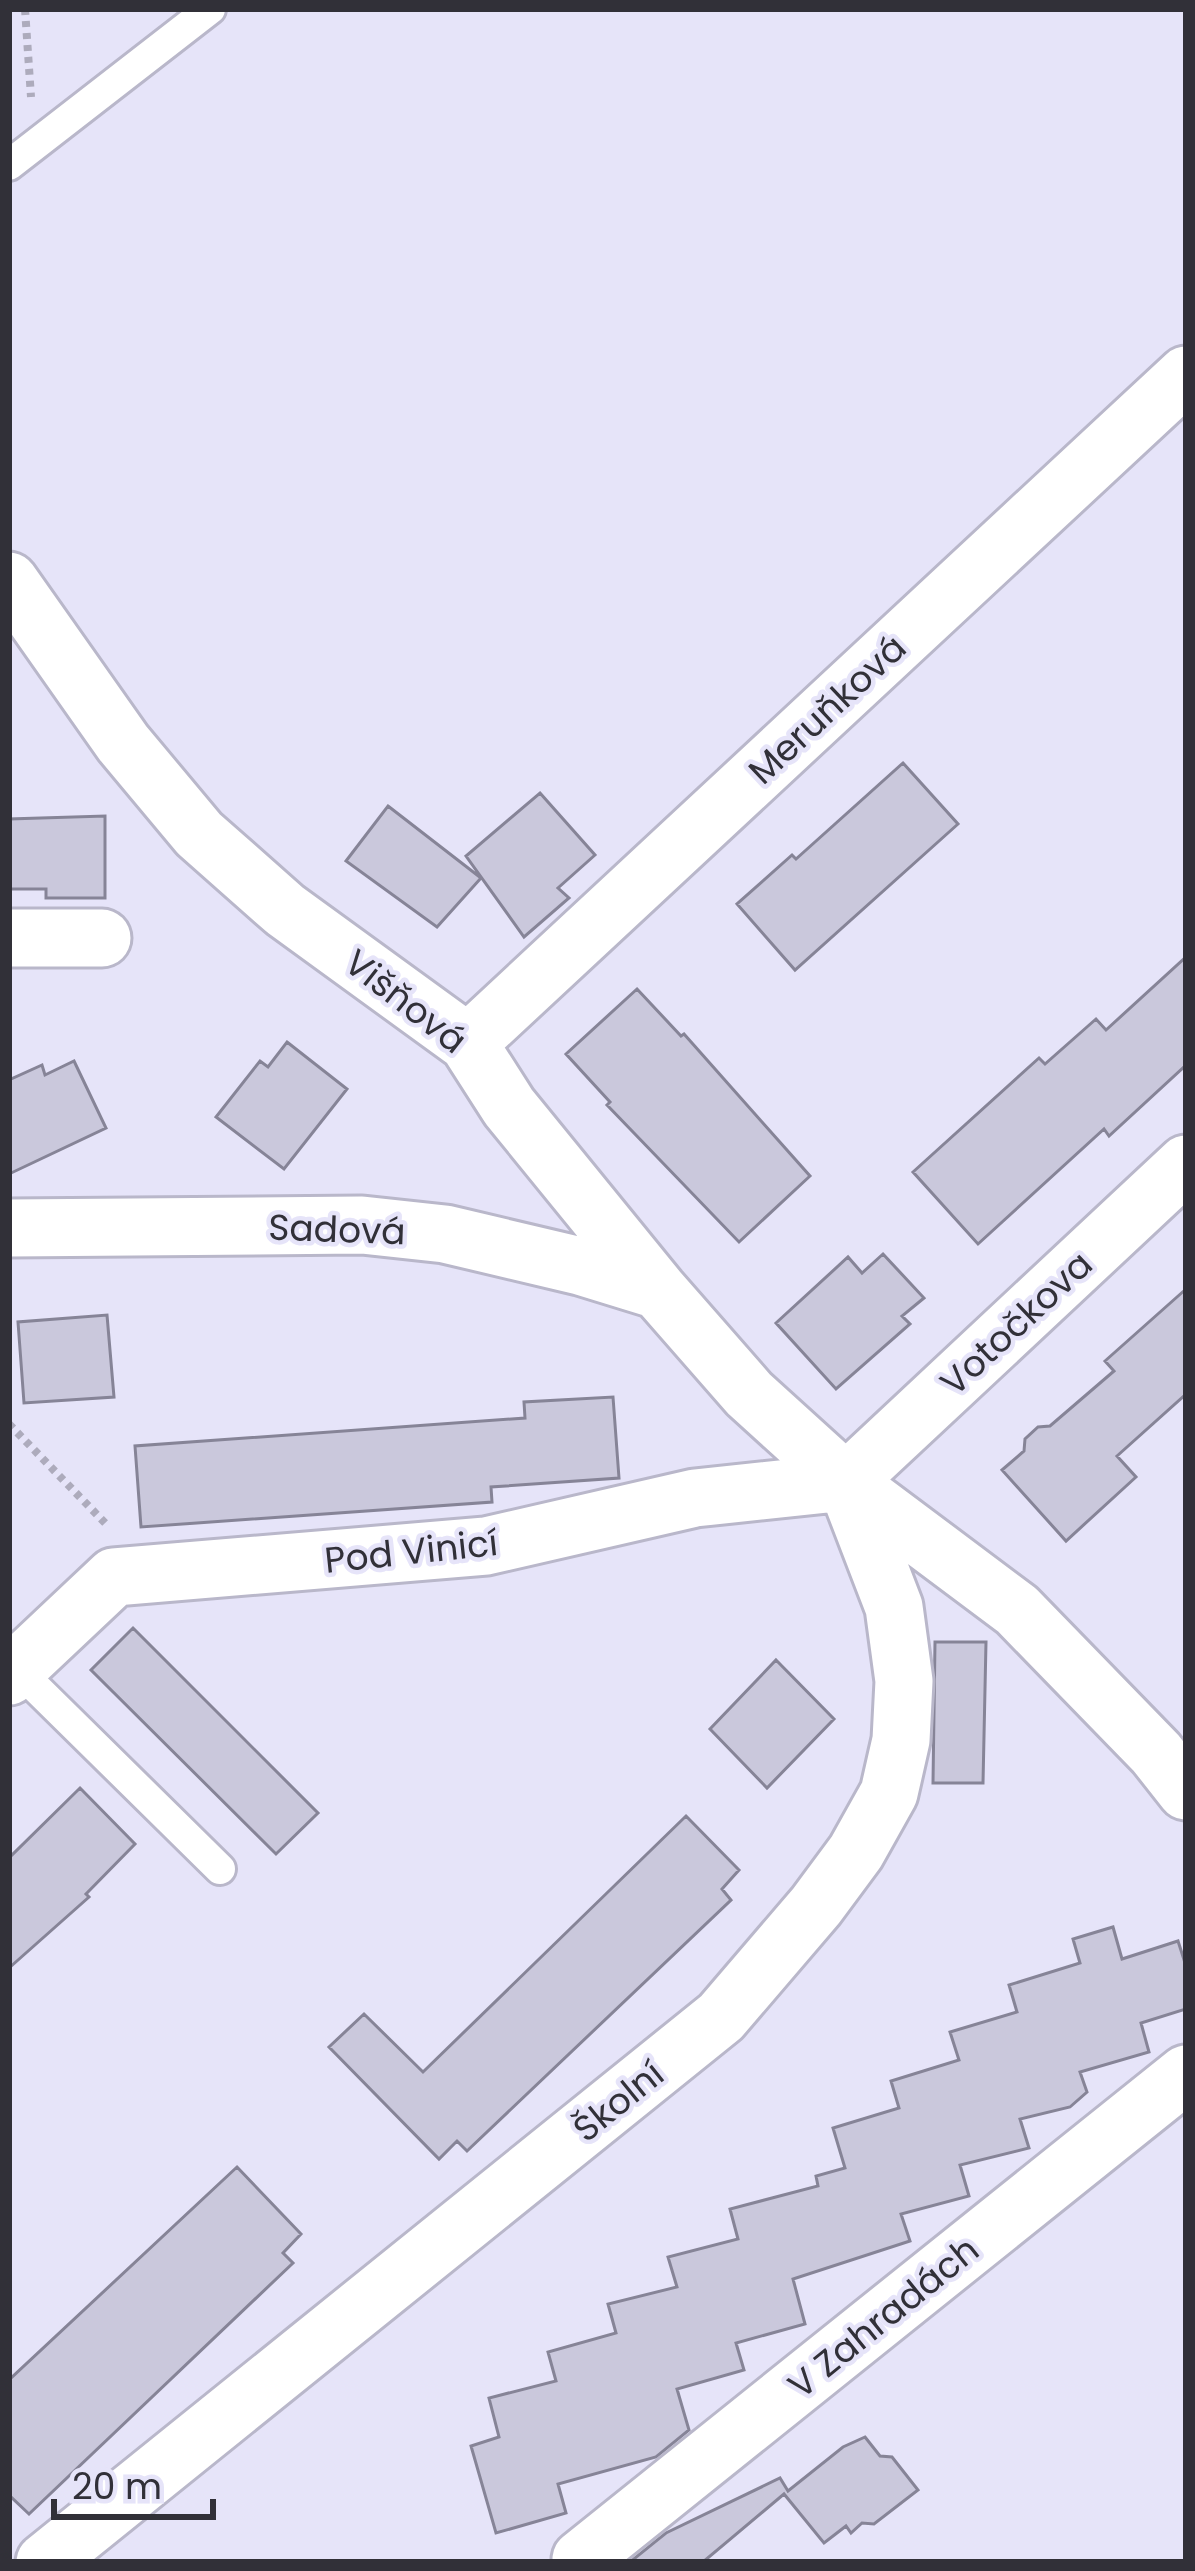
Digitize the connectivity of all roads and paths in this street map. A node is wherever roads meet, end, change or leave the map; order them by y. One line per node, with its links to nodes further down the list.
1 (25, 9): 3 (path)
2 (210, 9): 3 (lane)
3 (34, 145): 4 (lane)
4 (9, 165)
5 (1186, 375): 9 (street, Meruňková)
6 (9, 580): 9 (street, Višňová)
7 (9, 938): 8 (street)
8 (102, 938)
9 (468, 1043): 12 (street, Višňová)
10 (1186, 1164): 14 (street, Votočkova)
11 (9, 1228): 12 (street, Sadová)
12 (658, 1290): 14 (street, Višňová)
13 (9, 1424): 15 (path)
14 (846, 1482): 15 (street, Pod Vinicí); 17 (street); 21 (street, Školní)
15 (155, 1574): 16 (street, Pod Vinicí)
16 (13, 1672): 18 (lane)
17 (1186, 1791)
18 (220, 1869)
19 (1186, 2074): 20 (street, V Zahradách)
20 (581, 2559)
21 (61, 2560)

